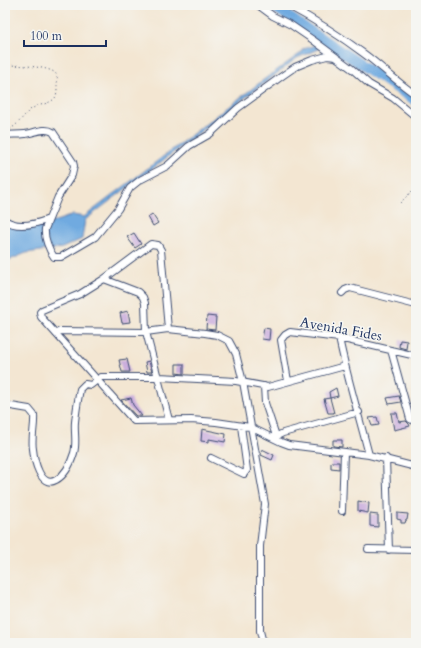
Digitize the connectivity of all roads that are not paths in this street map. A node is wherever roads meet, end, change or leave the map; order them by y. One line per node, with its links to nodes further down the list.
1 (258, 5): 3 (street)
2 (286, 5): 4 (street)
3 (336, 57): 5 (street); 7 (street)
4 (416, 95)
5 (416, 117)
6 (6, 132): 7 (street)
7 (49, 219): 8 (street)
8 (5, 220)
9 (104, 279): 12 (street); 13 (street); 14 (street)
10 (342, 293): 11 (street)
11 (416, 305)
12 (168, 329): 13 (street); 22 (street)
13 (146, 332): 14 (street); 19 (street)
14 (56, 334): 20 (street)
15 (339, 338): 16 (street, Avenida Fides); 18 (street); 21 (street, Avenida Fides)
16 (391, 350): 17 (street, Avenida Fides); 27 (street)
17 (416, 356)
18 (345, 366): 21 (street); 25 (street)
19 (159, 377): 20 (street); 22 (street); 26 (street)
20 (97, 380): 24 (street); 26 (street)
21 (288, 381): 23 (street)
22 (243, 382): 23 (street); 29 (street)
23 (264, 386): 30 (street)
24 (5, 405)
25 (359, 412): 30 (street); 32 (street)
26 (169, 420): 28 (street)
27 (416, 422)
28 (242, 426): 29 (street); 33 (street)
29 (250, 427): 30 (street); 40 (street)
30 (275, 437): 31 (street)
31 (344, 452): 32 (street); 36 (street)
32 (369, 455): 34 (street)
33 (211, 458)
34 (386, 458): 35 (street); 38 (street)
35 (416, 467)
36 (342, 511)
37 (368, 549): 38 (street)
38 (389, 550): 39 (street)
39 (416, 550)
40 (263, 643)

